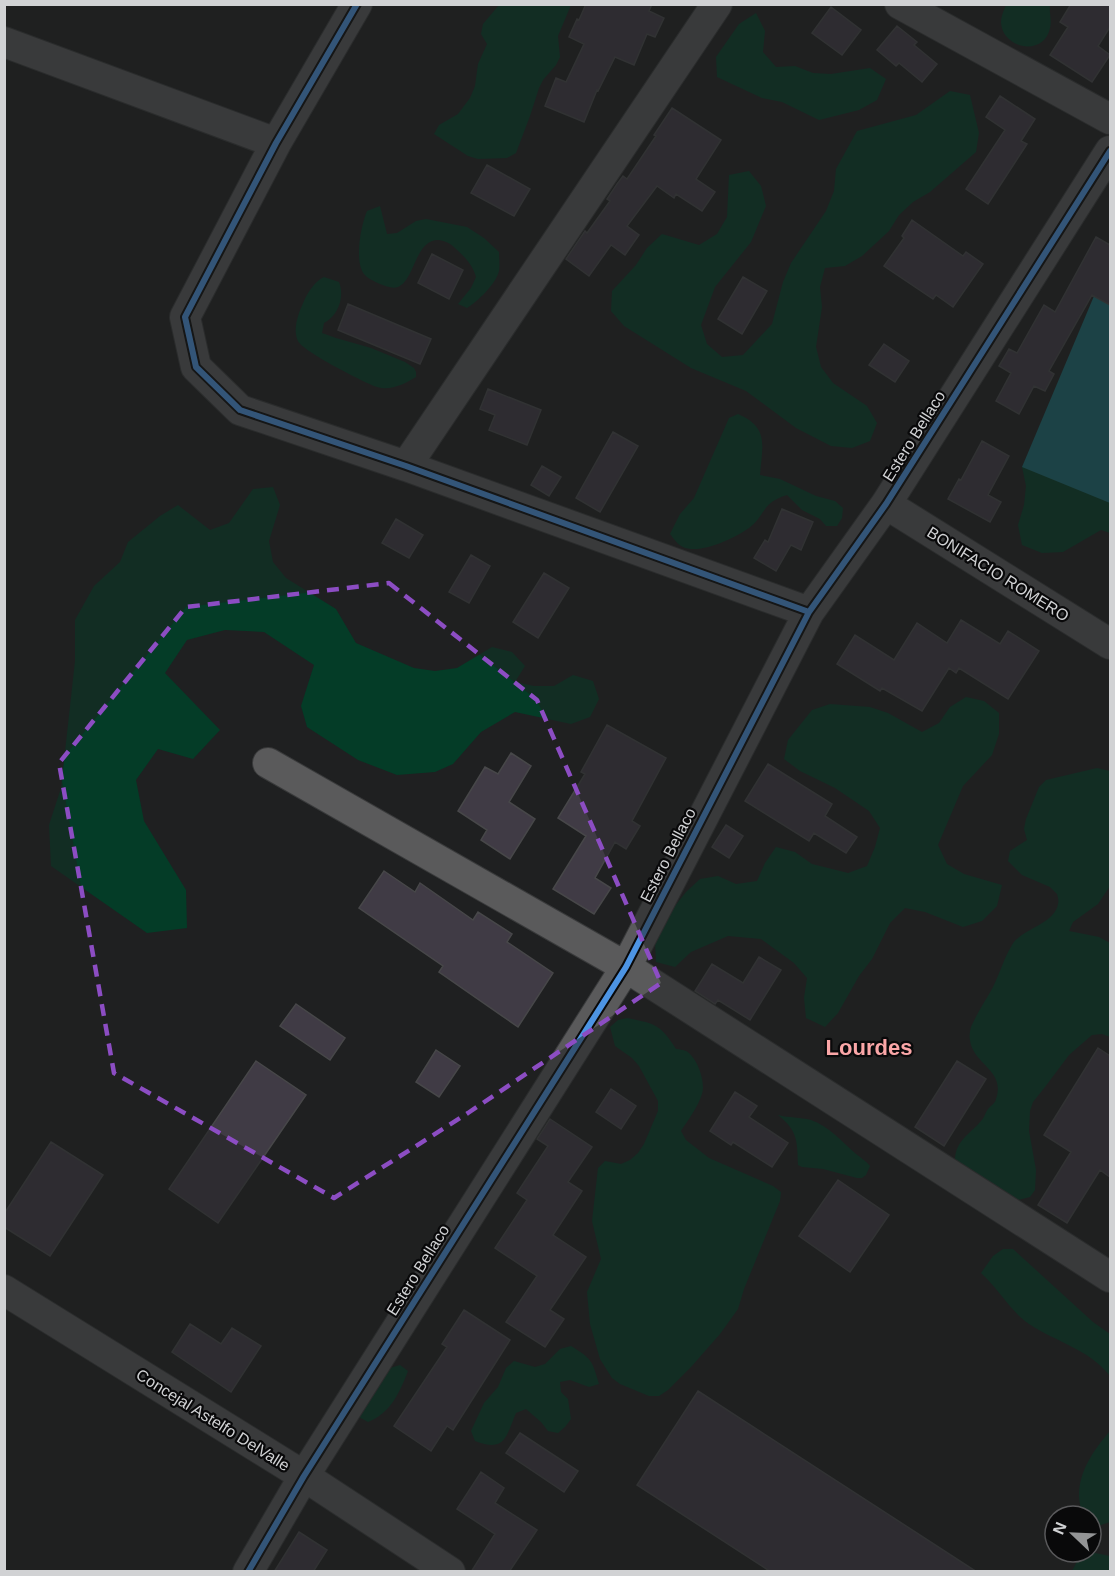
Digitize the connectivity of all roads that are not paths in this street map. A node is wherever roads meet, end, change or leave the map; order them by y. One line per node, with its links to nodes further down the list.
1 (357, 4): 6 (street)
2 (717, 4): 8 (street)
3 (900, 4): 5 (street)
4 (4, 42): 6 (street)
5 (1110, 119)
6 (276, 143): 8 (street)
7 (1110, 151): 9 (street, Estero Bellaco)
8 (406, 466): 10 (street)
9 (886, 504): 10 (street, Estero Bellaco); 11 (street, BONIFACIO ROMERO)
10 (808, 612): 13 (street, Estero Bellaco)
11 (1110, 644)
12 (268, 763): 13 (street)
13 (626, 967): 14 (street); 16 (street, Estero Bellaco)
14 (1110, 1277)
15 (4, 1290): 16 (street, Concejal Astelfo DelValle)
16 (304, 1476): 17 (street, Estero Bellaco); 18 (street, Concejal Astelfo DelValle)
17 (248, 1572)
18 (450, 1572)

